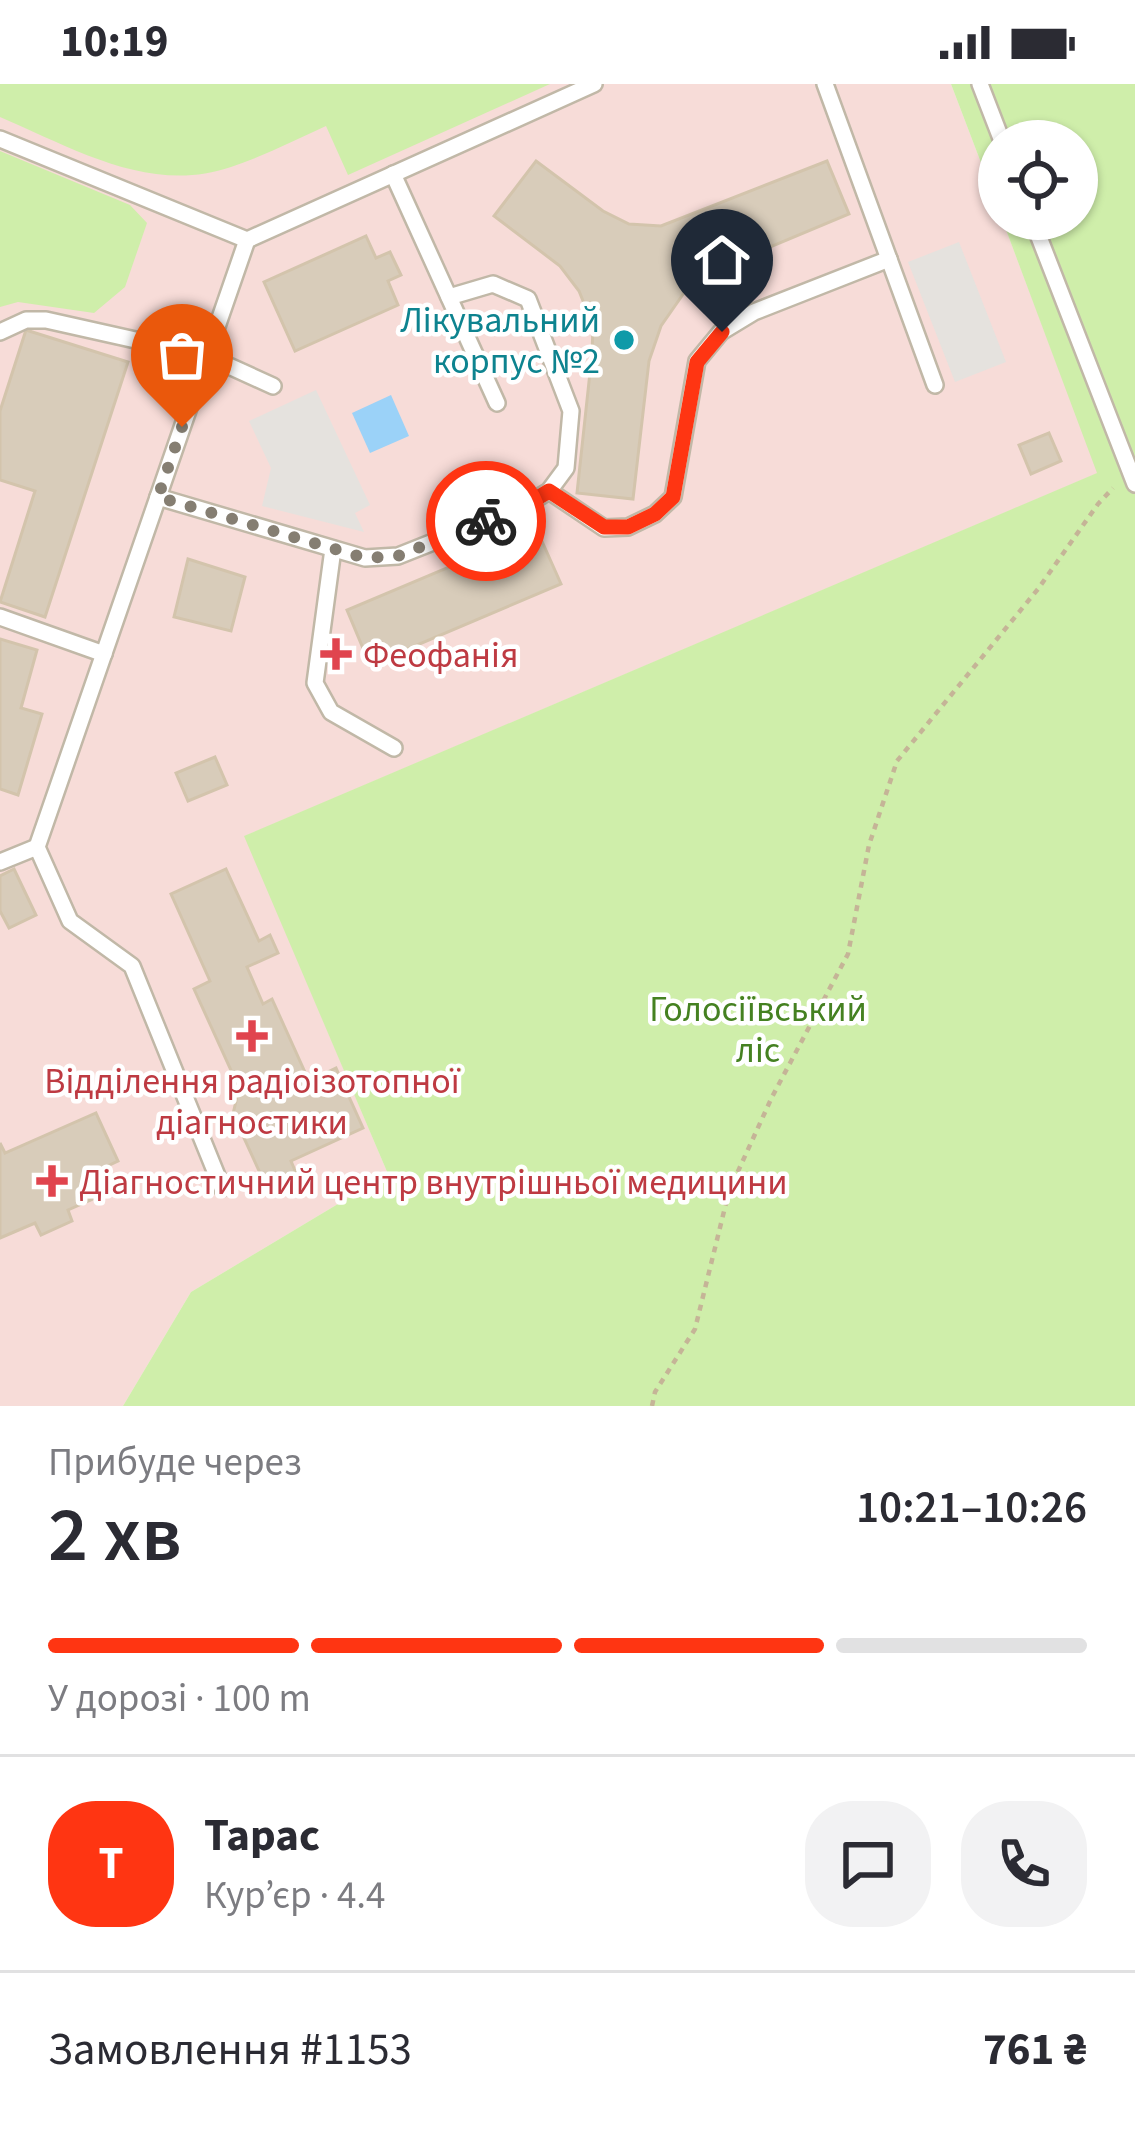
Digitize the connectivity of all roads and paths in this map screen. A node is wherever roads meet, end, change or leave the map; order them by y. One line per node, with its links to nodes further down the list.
1 (594, 84): 6 (lane)
2 (825, 84): 9 (lane)
3 (980, 84): 4 (lane)
4 (994, 120)
5 (0, 139): 7 (lane)
6 (393, 175): 7 (lane); 10 (lane)
7 (247, 240): 12 (lane)
8 (1040, 240): 16 (lane)
9 (889, 259): 13 (lane); 17 (lane)
10 (449, 297): 15 (lane); 17 (lane)
11 (0, 332): 12 (lane)
12 (206, 356): 14 (lane); 18 (lane)
13 (935, 385)
14 (273, 386)
15 (496, 403)
16 (1132, 478): 26 (path)
17 (549, 491): 19 (lane)
18 (158, 497): 19 (lane); 21 (lane)
19 (333, 549): 22 (lane)
20 (0, 617): 21 (lane)
21 (104, 654): 23 (lane)
22 (394, 748)
23 (37, 847): 24 (lane); 25 (lane)
24 (0, 862)
25 (222, 1188)
26 (652, 1406)

